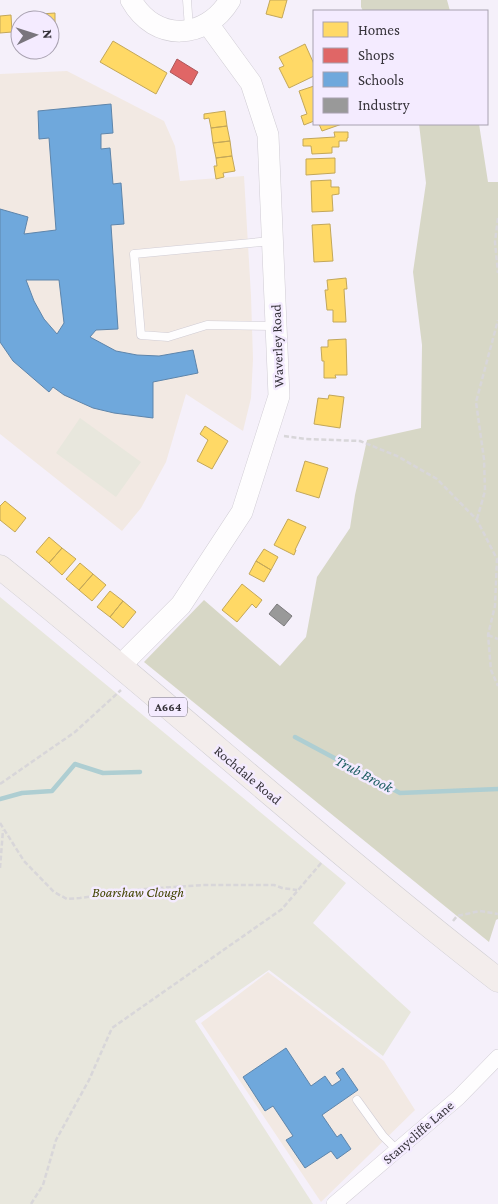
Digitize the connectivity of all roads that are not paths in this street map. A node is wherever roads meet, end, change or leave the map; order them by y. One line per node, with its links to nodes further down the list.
1 (131, 0): 4 (street)
2 (187, 0): 4 (lane)
3 (230, 0): 4 (street)
4 (198, 28): 5 (street, Waverley Road)
5 (272, 240): 6 (street, Waverley Road); 6 (lane)
6 (276, 326): 8 (street, Waverley Road)
7 (0, 567): 8 (main road, Rochdale Road / A664)
8 (128, 672): 9 (main road, Rochdale Road / A664)
9 (498, 980)
10 (498, 1057): 12 (street, Stanycliffe Lane)
11 (357, 1100): 12 (lane)
12 (397, 1150): 13 (street, Stanycliffe Lane)
13 (334, 1204)

